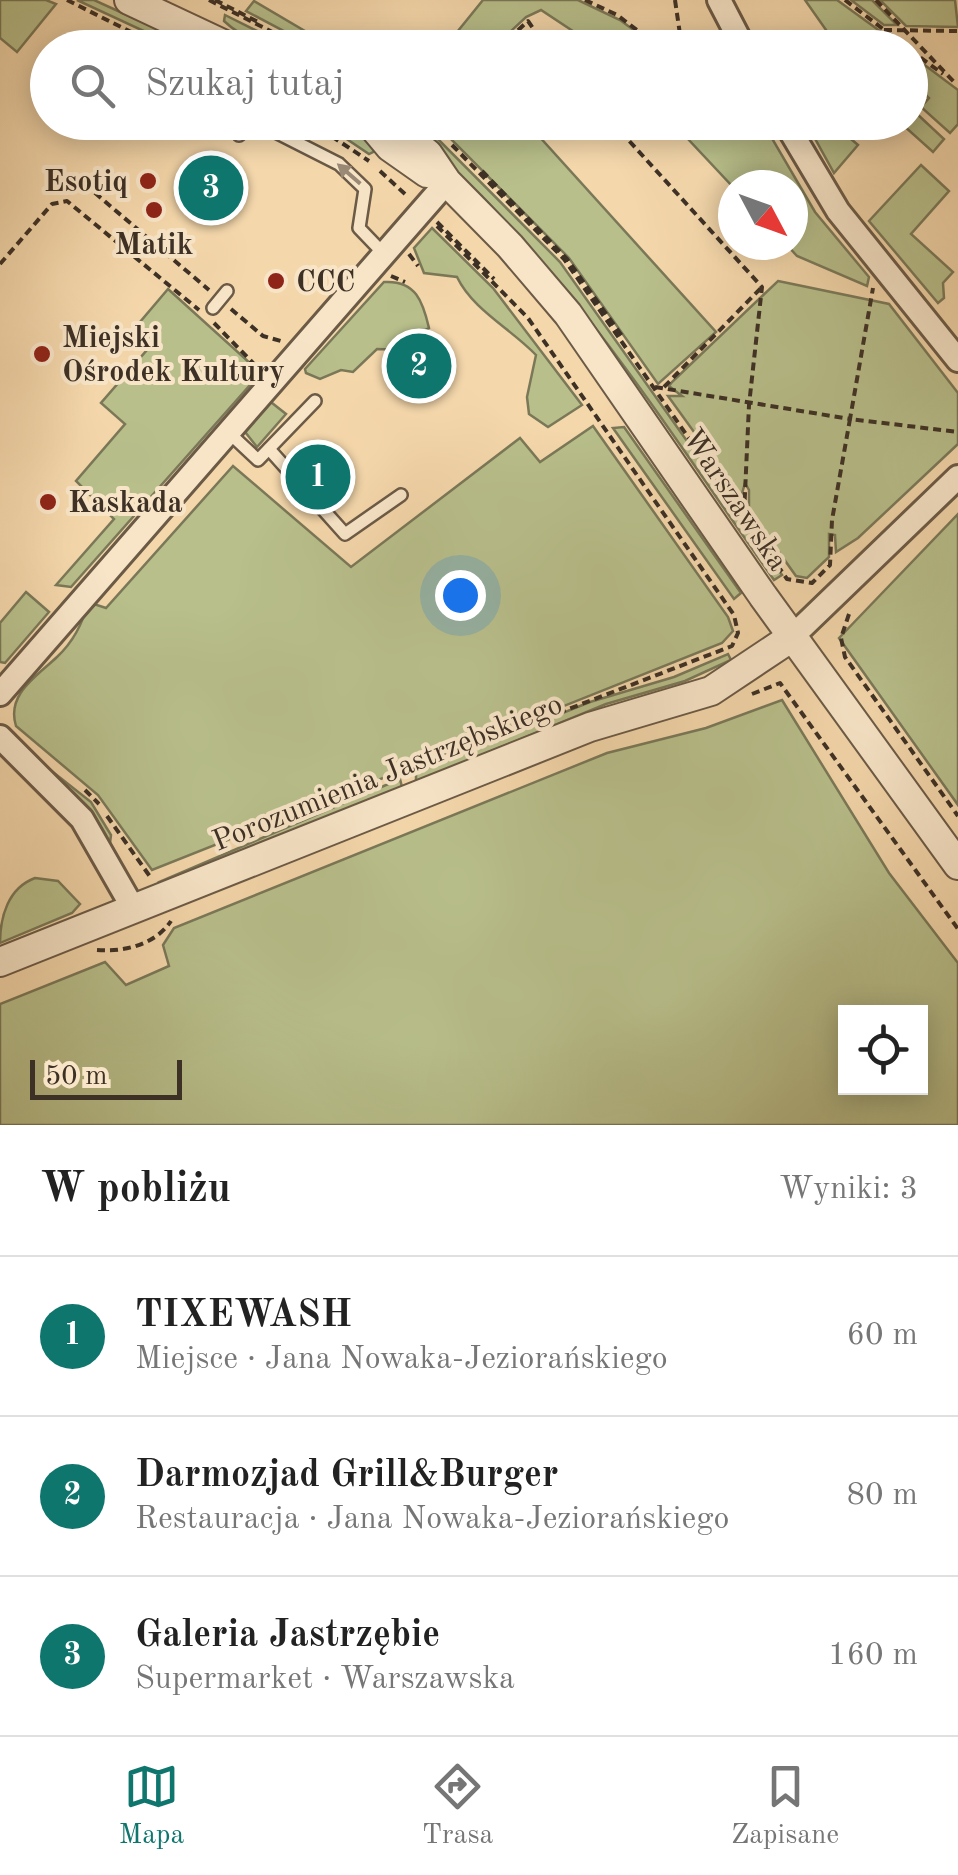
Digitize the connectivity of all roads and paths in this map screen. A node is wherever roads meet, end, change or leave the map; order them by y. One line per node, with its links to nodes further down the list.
1 (65, 0): 10 (path)
2 (129, 0): 11 (street)
3 (212, 0): 12 (path)
4 (586, 0): 15 (path)
5 (675, 0): 16 (path)
6 (718, 0): 17 (street)
7 (845, 0): 18 (path)
8 (876, 0): 9 (path)
9 (903, 29): 18 (path); 19 (path)
10 (124, 30)
11 (193, 30)
12 (271, 30)
13 (518, 30): 14 (path)
14 (535, 30)
15 (637, 30)
16 (679, 30)
17 (734, 30)
18 (884, 30)
19 (958, 30)
20 (928, 55): 22 (path)
21 (928, 63): 22 (path)
22 (956, 84)
23 (291, 140): 34 (lane, one-way to 23)
24 (339, 140): 33 (path)
25 (384, 140): 32 (street, Warszawska)
26 (411, 140): 32 (street, Warszawska)
27 (447, 140): 41 (path)
28 (449, 140): 41 (path)
29 (628, 140): 37 (path)
30 (796, 140): 39 (street)
31 (75, 176): 38 (path)
32 (446, 182): 33 (street); 52 (street, Warszawska)
33 (422, 210): 34 (street); 53 (path)
34 (384, 254): 45 (street)
35 (0, 264): 40 (path)
36 (876, 277): 44 (path)
37 (762, 287): 41 (path); 43 (path)
38 (289, 340)
39 (958, 360)
40 (258, 370)
41 (659, 388): 43 (path); 50 (path)
42 (315, 402): 47 (lane)
43 (749, 404): 44 (path); 50 (path)
44 (850, 419): 46 (path); 50 (path)
45 (226, 430): 47 (lane); 55 (street)
46 (958, 432)
47 (269, 449): 49 (lane)
48 (958, 477): 52 (street)
49 (402, 495)
50 (744, 513)
51 (846, 616): 58 (path)
52 (792, 638): 59 (street, Warszawska); 61 (street, Porozumienia Jastrzębskiego)
53 (732, 646)
54 (758, 691): 62 (path)
55 (0, 694)
56 (0, 737): 61 (street)
57 (83, 788): 60 (path)
58 (958, 816)
59 (958, 864)
60 (151, 878)
61 (133, 908): 63 (street, Porozumienia Jastrzębskiego)
62 (958, 929)
63 (0, 962)

